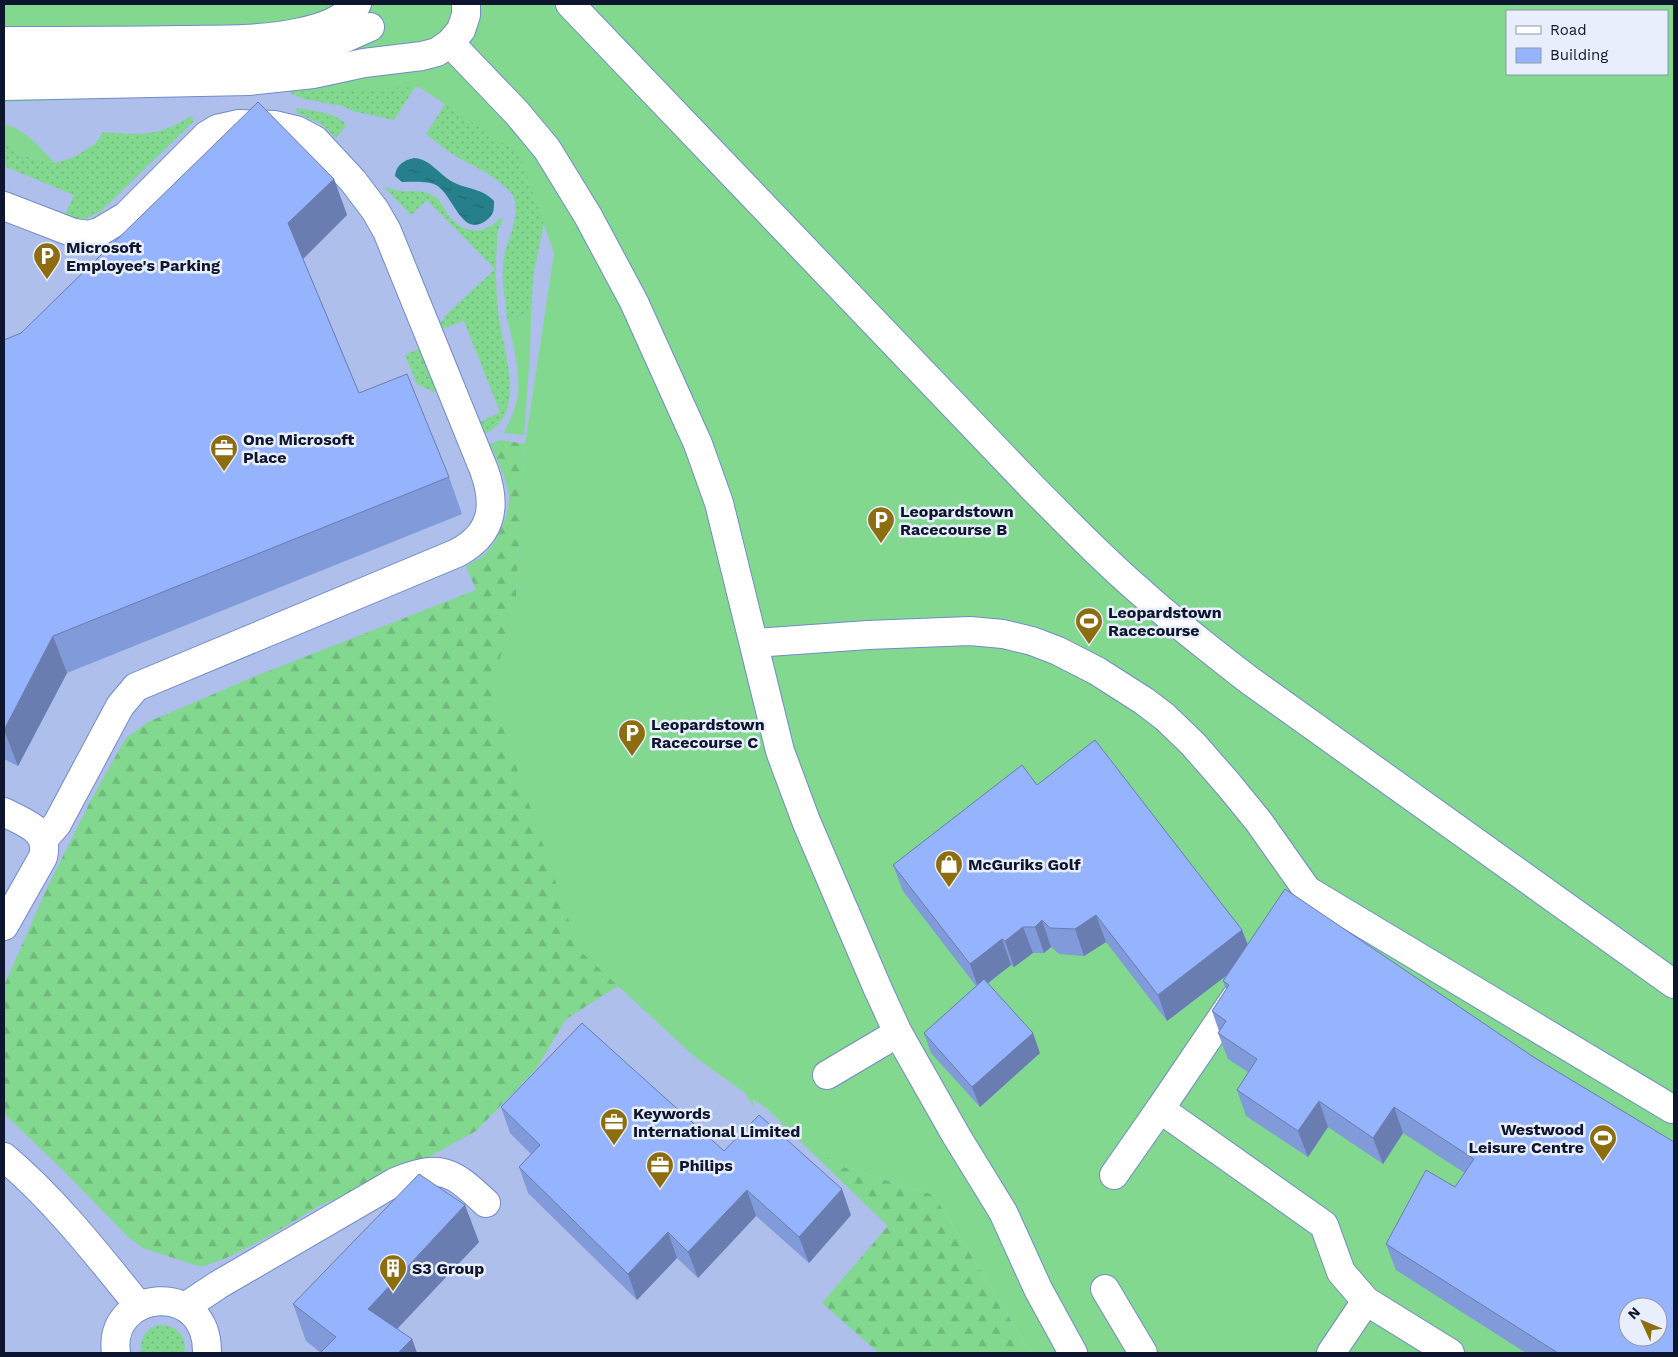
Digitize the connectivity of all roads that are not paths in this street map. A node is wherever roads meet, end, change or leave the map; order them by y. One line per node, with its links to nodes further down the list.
1 (358, 4): 5 (street)
2 (466, 4): 6 (street)
3 (570, 4): 16 (street)
4 (368, 16): 7 (street); 8 (street)
5 (4, 41)
6 (450, 43): 7 (street); 11 (street)
7 (422, 56): 9 (street)
8 (4, 63)
9 (4, 86)
10 (4, 206): 13 (street)
11 (754, 643): 17 (street); 20 (street)
12 (4, 812): 13 (street)
13 (44, 839): 14 (street)
14 (4, 926)
15 (1253, 971): 19 (street)
16 (1674, 984)
17 (898, 1033): 18 (street); 30 (street)
18 (827, 1075)
19 (1160, 1109): 22 (street); 25 (street)
20 (1672, 1109)
21 (4, 1157): 26 (street)
22 (1114, 1175)
23 (486, 1203): 27 (street)
24 (1105, 1289): 31 (street)
25 (1366, 1301): 32 (street); 33 (street)
26 (139, 1306): 27 (street); 28 (street)
27 (185, 1307): 29 (street)
28 (116, 1353)
29 (207, 1353)
30 (1073, 1353)
31 (1143, 1353)
32 (1331, 1353)
33 (1450, 1353)

